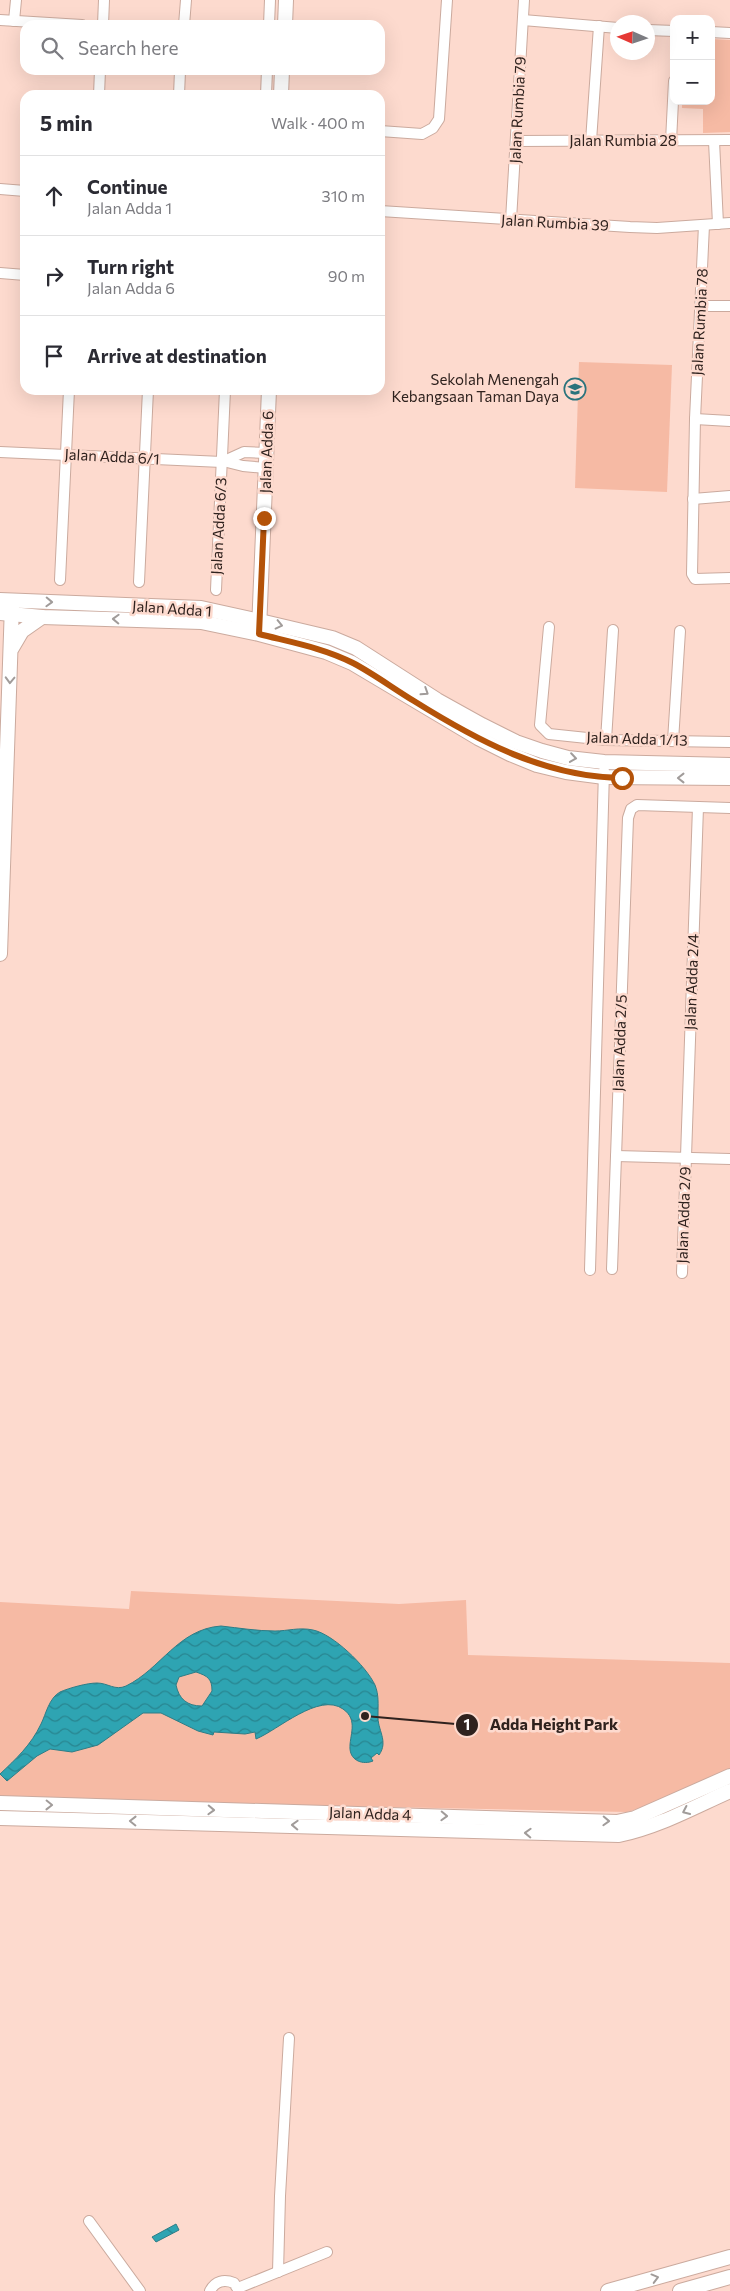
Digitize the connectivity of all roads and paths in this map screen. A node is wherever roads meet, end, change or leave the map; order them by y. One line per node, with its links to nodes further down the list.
1 (16, 0): 14 (street)
2 (104, 0): 9 (street)
3 (186, 0): 10 (street)
4 (270, 0): 11 (street)
5 (286, 0): 12 (street)
6 (447, 0): 31 (street)
7 (524, 0): 13 (street, Jalan Rumbia 79)
8 (0, 20): 14 (street)
9 (103, 20)
10 (184, 20)
11 (269, 20)
12 (285, 20)
13 (523, 20): 16 (street); 34 (street, Jalan Rumbia 79)
14 (14, 21): 15 (street)
15 (20, 21)
16 (599, 26): 17 (street); 35 (street)
17 (610, 27)
18 (655, 30): 19 (street)
19 (670, 31)
20 (715, 32): 21 (street)
21 (730, 33)
22 (100, 75): 26 (street)
23 (180, 75): 27 (street)
24 (267, 75): 28 (street)
25 (282, 75): 29 (street)
26 (99, 90)
27 (179, 90)
28 (266, 90)
29 (281, 90)
30 (673, 105): 36 (street)
31 (385, 131)
32 (714, 140): 33 (street, Jalan Rumbia 28); 36 (street, Jalan Rumbia 28); 42 (street)
33 (730, 140)
34 (516, 141): 35 (street, Jalan Rumbia 28); 40 (street, Jalan Rumbia 79)
35 (591, 141): 36 (street, Jalan Rumbia 28)
36 (671, 141)
37 (0, 189): 38 (street)
38 (20, 191)
39 (385, 211): 40 (street, Jalan Rumbia 39)
40 (511, 220): 43 (street, Jalan Rumbia 39)
41 (730, 223): 42 (street, Jalan Rumbia 39)
42 (718, 224): 43 (street, Jalan Rumbia 39)
43 (704, 225): 46 (street, Jalan Rumbia 78)
44 (0, 273): 45 (street)
45 (20, 275)
46 (701, 306): 47 (street); 52 (street, Jalan Rumbia 78)
47 (730, 306)
48 (69, 395): 56 (street)
49 (148, 395): 57 (street)
50 (225, 395): 58 (street, Jalan Adda 6/3)
51 (269, 395): 55 (street, Jalan Adda 6)
52 (695, 419): 53 (street); 61 (street, Jalan Rumbia 78)
53 (730, 421)
54 (0, 452): 56 (street, Jalan Adda 6/1)
55 (266, 453): 58 (street); 59 (street, Jalan Adda 6)
56 (66, 455): 57 (street, Jalan Adda 6/1); 63 (street)
57 (145, 458): 58 (street, Jalan Adda 6/1); 64 (street)
58 (223, 462): 59 (street); 65 (street, Jalan Adda 6/3)
59 (266, 468): 69 (street, Jalan Adda 6)
60 (730, 496): 61 (street)
61 (693, 499): 62 (street, Jalan Rumbia 78)
62 (730, 578)
63 (60, 580)
64 (139, 582)
65 (216, 590)
66 (6, 607): 67 (street, Jalan Adda 1); 69 (street, Jalan Adda 1, one-way to 69); 72 (street)
67 (42, 617): 69 (street, Jalan Adda 1, one-way to 67); 72 (street)
68 (549, 626): 73 (street, Jalan Adda 1/13)
69 (259, 627): 76 (street, Jalan Adda 1, one-way to 76); 78 (street, Jalan Adda 1)
70 (613, 630): 73 (street)
71 (680, 631): 74 (street)
72 (11, 651): 82 (street, one-way to 82)
73 (606, 740): 74 (street, Jalan Adda 1/13)
74 (673, 741): 75 (street, Jalan Adda 1/13)
75 (730, 742)
76 (604, 762): 77 (street, Jalan Adda 1); 78 (street)
77 (730, 765)
78 (604, 777): 79 (street, Jalan Adda 1, one-way to 78); 88 (street)
79 (730, 778)
80 (698, 807): 81 (street); 84 (street, Jalan Adda 2/5); 85 (street, Jalan Adda 2/4)
81 (730, 808)
82 (0, 947): 83 (street)
83 (0, 954)
84 (616, 1156): 85 (street); 87 (street, Jalan Adda 2/5)
85 (686, 1158): 86 (street); 89 (street, Jalan Adda 2/9)
86 (730, 1159)
87 (612, 1268)
88 (590, 1270)
89 (682, 1273)
90 (730, 1776): 92 (street, Jalan Adda 4, one-way to 90)
91 (730, 1790): 93 (street, Jalan Adda 4, one-way to 93)
92 (0, 1804)
93 (0, 1818)
94 (289, 2038): 98 (street)
95 (89, 2221): 101 (street)
96 (327, 2252): 98 (street)
97 (730, 2258): 103 (street, one-way to 97)
98 (278, 2272): 100 (street)
99 (730, 2277): 104 (street)
100 (239, 2289): 102 (street)
101 (140, 2291)
102 (210, 2291)
103 (608, 2291)
104 (680, 2291)

